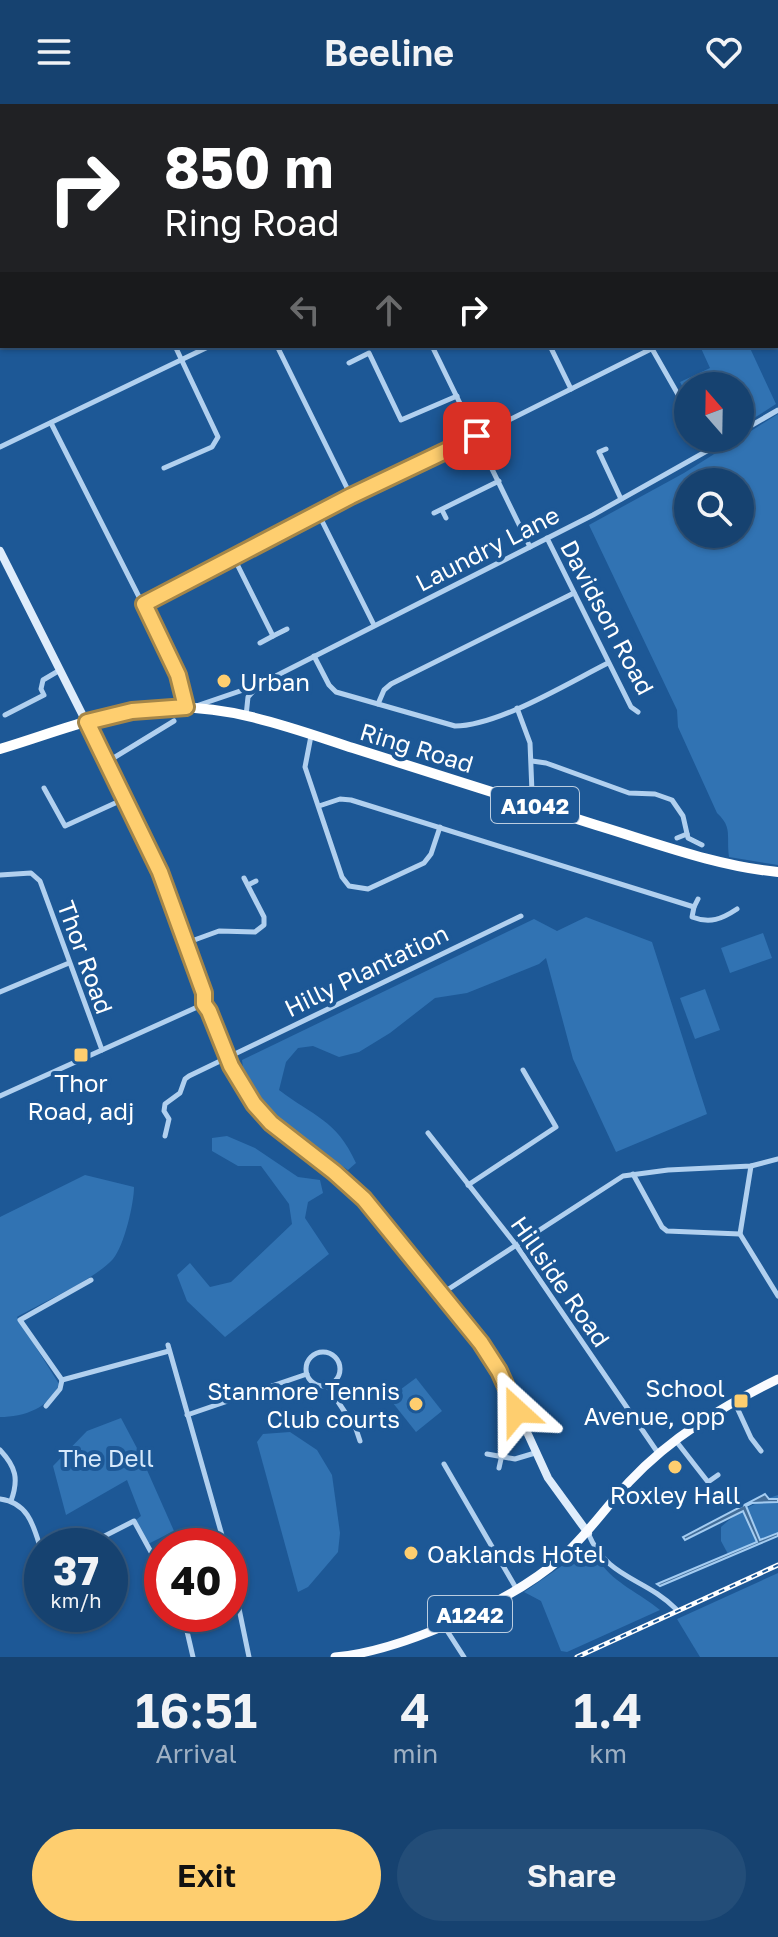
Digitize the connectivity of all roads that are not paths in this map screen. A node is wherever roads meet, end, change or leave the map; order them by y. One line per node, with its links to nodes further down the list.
1 (176, 348): 8 (street)
2 (206, 348): 8 (street)
3 (278, 348): 22 (street)
4 (433, 348): 12 (street)
5 (551, 348): 11 (street)
6 (649, 348): 11 (street)
7 (652, 348): 10 (street)
8 (181, 360): 14 (street); 20 (street)
9 (349, 363): 12 (street)
10 (674, 387)
11 (571, 389): 16 (street)
12 (457, 396): 16 (street)
13 (778, 410): 15 (street)
14 (51, 423): 17 (street); 33 (street)
15 (754, 424)
16 (477, 436): 21 (street); 22 (street)
17 (0, 447)
18 (706, 452): 23 (street, Laundry Lane)
19 (592, 455): 23 (street)
20 (164, 468)
21 (499, 481): 24 (street); 29 (street)
22 (351, 496): 25 (street)
23 (621, 499): 28 (street, Laundry Lane)
24 (442, 510): 26 (street); 27 (street)
25 (318, 513): 31 (street); 34 (street)
26 (434, 513)
27 (446, 518)
28 (547, 538): 29 (street, Laundry Lane); 32 (street, Davidson Road)
29 (530, 547): 34 (street, Laundry Lane)
30 (0, 551): 40 (street)
31 (234, 558): 33 (street); 36 (street)
32 (574, 593): 39 (street, Davidson Road); 42 (street)
33 (144, 604): 43 (street)
34 (374, 625): 38 (street, Laundry Lane)
35 (287, 629): 36 (street)
36 (273, 636): 37 (street)
37 (260, 643)
38 (314, 656): 41 (street, Laundry Lane); 42 (street)
39 (608, 663): 44 (street); 45 (street, Davidson Road)
40 (60, 670): 46 (street); 49 (street)
41 (258, 685): 43 (street, Laundry Lane); 47 (street)
42 (378, 704): 44 (street)
43 (186, 707): 47 (highway, Ring Road / A1042); 49 (highway, Ring Road / A1042)
44 (517, 708): 52 (street)
45 (638, 712)
46 (5, 715)
47 (246, 716): 50 (highway, Ring Road / A1042)
48 (174, 721): 53 (street)
49 (87, 722): 51 (highway, A1042); 53 (street)
50 (312, 735): 57 (street); 62 (highway, Ring Road / A1042)
51 (0, 749)
52 (532, 761): 55 (street); 59 (street)
53 (107, 762): 56 (street)
54 (44, 788): 56 (street)
55 (532, 792)
56 (125, 799): 71 (street)
57 (319, 806): 58 (street); 58 (street)
58 (440, 827): 68 (street)
59 (687, 834): 60 (street); 61 (street)
60 (677, 838)
61 (702, 845)
62 (778, 872)
63 (0, 875): 72 (street, Thor Road)
64 (244, 878): 66 (street)
65 (256, 881): 66 (street)
66 (248, 885): 71 (street)
67 (698, 899): 68 (street)
68 (694, 907): 69 (street)
69 (737, 909)
70 (521, 916): 76 (street, Hilly Plantation)
71 (186, 943): 74 (street)
72 (69, 963): 73 (street); 75 (street, Thor Road)
73 (0, 992)
74 (204, 1004): 75 (street); 76 (street)
75 (102, 1050): 78 (street)
76 (227, 1057): 79 (street, Hilly Plantation); 88 (street)
77 (523, 1070): 84 (street)
78 (0, 1096)
79 (164, 1131)
80 (428, 1133): 84 (street, Hillside Road)
81 (778, 1159): 82 (street)
82 (751, 1166): 83 (street); 85 (street)
83 (633, 1174): 85 (street); 86 (street)
84 (468, 1185): 86 (street, Hillside Road)
85 (740, 1234): 89 (street)
86 (516, 1245): 88 (street); 103 (street, Hillside Road)
87 (91, 1280): 92 (street)
88 (441, 1294): 101 (street)
89 (778, 1296)
90 (307, 1374): 93 (street); 93 (street); 96 (street)
91 (778, 1379): 94 (main road, A1242)
92 (62, 1380): 95 (street); 96 (street)
93 (327, 1385): 98 (street)
94 (733, 1400): 97 (main road, A1242); 100 (street)
95 (46, 1406)
96 (187, 1415): 114 (street)
97 (675, 1440): 103 (main road, A1242); 108 (street)
98 (360, 1441)
99 (0, 1450): 111 (street)
100 (761, 1451)
101 (535, 1453): 104 (street); 115 (street)
102 (487, 1454): 104 (street)
103 (659, 1454): 115 (main road, A1242)
104 (501, 1459): 106 (street)
105 (444, 1464): 117 (street)
106 (499, 1468)
107 (718, 1475): 108 (street)
108 (708, 1482): 109 (street)
109 (702, 1487)
110 (0, 1499): 111 (street)
111 (11, 1501): 112 (street)
112 (33, 1528)
113 (120, 1528): 116 (street)
114 (220, 1528)
115 (588, 1533): 117 (main road, A1242); 118 (street)
116 (144, 1539)
117 (517, 1589): 119 (main road, A1242)
118 (676, 1609)
119 (444, 1625): 124 (main road, A1242); 125 (street)
120 (187, 1632): 122 (street)
121 (244, 1632): 123 (street)
122 (193, 1657)
123 (249, 1657)
124 (335, 1657)
125 (464, 1657)

